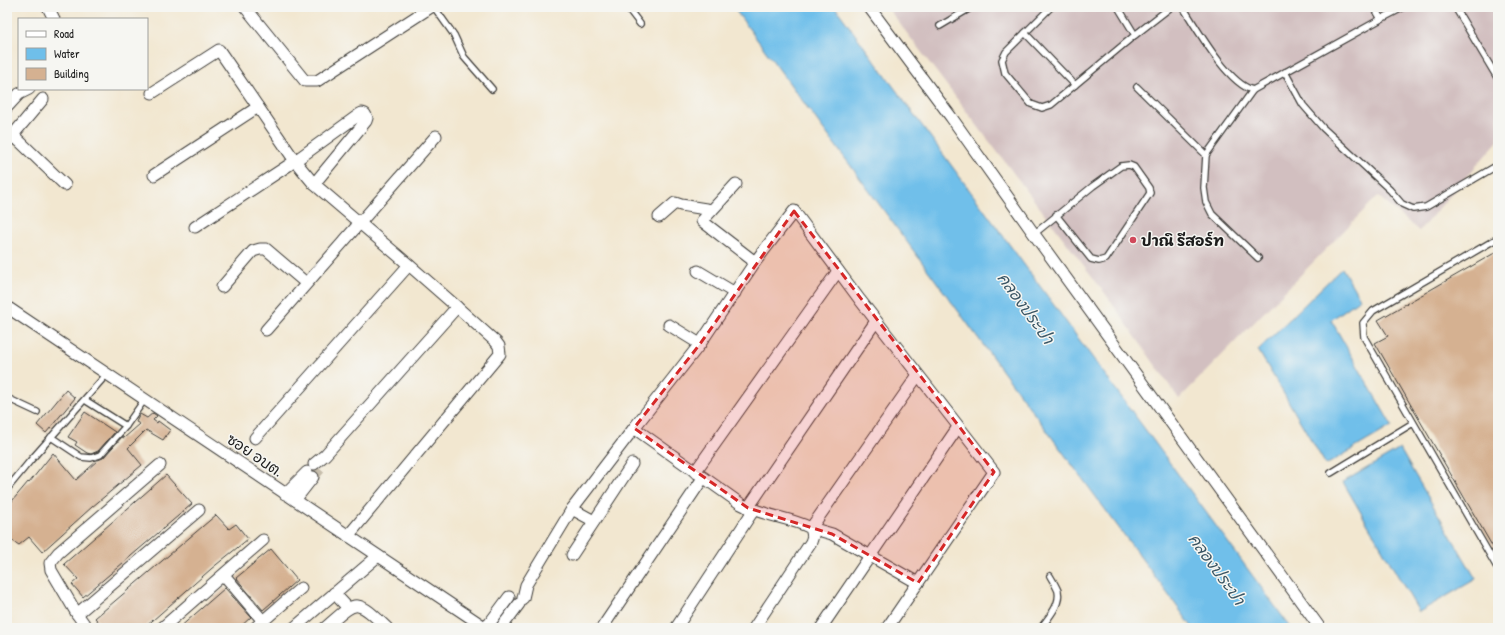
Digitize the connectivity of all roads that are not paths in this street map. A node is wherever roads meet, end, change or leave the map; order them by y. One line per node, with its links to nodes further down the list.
1 (48, 7): 14 (street)
2 (245, 7): 3 (street)
3 (432, 7): 26 (lane)
4 (627, 7): 16 (lane)
5 (869, 7): 47 (street)
6 (972, 7): 17 (lane)
7 (1051, 7): 18 (lane)
8 (1118, 7): 19 (lane)
9 (1171, 7): 19 (lane)
10 (1183, 7): 28 (lane)
11 (1374, 7): 15 (lane)
12 (1404, 7): 15 (lane)
13 (1455, 7): 21 (lane)
14 (54, 18)
15 (1381, 19): 22 (lane)
16 (640, 24)
17 (940, 26)
18 (1025, 33): 24 (lane); 24 (lane)
19 (1135, 35): 24 (lane)
20 (1498, 64): 21 (lane)
21 (1492, 68): 23 (lane)
22 (1285, 72): 28 (lane); 37 (lane)
23 (1498, 79)
24 (1075, 85)
25 (1137, 87): 35 (lane)
26 (492, 89)
27 (27, 90): 31 (street)
28 (1254, 90): 35 (lane)
29 (152, 93): 32 (street)
30 (43, 99): 34 (street)
31 (7, 106)
32 (258, 106): 36 (street); 38 (street)
33 (436, 136): 45 (street)
34 (10, 138): 41 (street)
35 (1206, 155): 49 (lane)
36 (295, 161): 39 (street); 39 (street); 46 (street)
37 (1498, 166)
38 (154, 175)
39 (314, 184): 45 (street)
40 (736, 184): 42 (street)
41 (65, 185)
42 (712, 210): 44 (street); 50 (street)
43 (1056, 215): 43 (lane); 47 (lane)
44 (659, 217)
45 (359, 222): 51 (street); 54 (street)
46 (195, 227)
47 (1034, 234): 114 (street)
48 (1498, 238): 69 (lane)
49 (1258, 258)
50 (755, 262): 53 (street); 56 (street)
51 (409, 265): 58 (street); 74 (street)
52 (698, 271): 56 (street)
53 (838, 271): 59 (street); 78 (street)
54 (306, 283): 55 (street); 61 (street)
55 (222, 287)
56 (734, 293): 62 (street)
57 (7, 307): 63 (street, ซอย อบต.)
58 (457, 307): 80 (street); 86 (street)
59 (876, 321): 64 (street); 83 (street)
60 (669, 325): 62 (street)
61 (266, 330)
62 (700, 344): 72 (street)
63 (108, 374): 66 (street, ซอย อบต.); 67 (lane)
64 (918, 375): 71 (street); 85 (street)
65 (7, 398): 68 (lane)
66 (145, 399): 70 (lane); 80 (street, ซอย อบต.)
67 (85, 400): 70 (lane); 73 (lane)
68 (37, 412)
69 (1413, 423): 77 (lane); 91 (lane)
70 (126, 426): 73 (lane)
71 (958, 426): 90 (street); 94 (street)
72 (634, 428): 78 (street); 81 (street)
73 (51, 437): 79 (lane)
74 (255, 438)
75 (632, 464): 84 (street)
76 (160, 465): 99 (street)
77 (1331, 473)
78 (699, 475): 83 (street); 108 (street)
79 (7, 489)
80 (290, 497): 86 (street, ซอย อบต.)
81 (572, 509): 84 (street); 97 (street)
82 (199, 510): 99 (street)
83 (750, 510): 85 (street); 109 (street)
84 (594, 521): 88 (street)
85 (811, 528): 90 (street); 110 (street)
86 (348, 536): 89 (street, ซอย อบต.)
87 (263, 540): 92 (street)
88 (572, 555)
89 (378, 556): 96 (street); 106 (street, ซอย อบต.)
90 (870, 556): 94 (street); 111 (street)
91 (1498, 569)
92 (224, 575): 100 (street); 102 (street)
93 (1050, 576): 113 (lane)
94 (918, 583): 112 (street)
95 (301, 588): 100 (street)
96 (334, 593): 98 (street); 103 (street)
97 (516, 597): 106 (street); 107 (street)
98 (348, 608): 104 (street); 105 (street)
99 (77, 614): 101 (street)
100 (259, 625)
101 (87, 628)
102 (162, 628)
103 (294, 628)
104 (325, 628)
105 (387, 628)
106 (486, 628)
107 (501, 628)
108 (602, 628)
109 (676, 628)
110 (754, 628)
111 (821, 628)
112 (887, 628)
113 (1041, 628)
114 (1320, 628)

